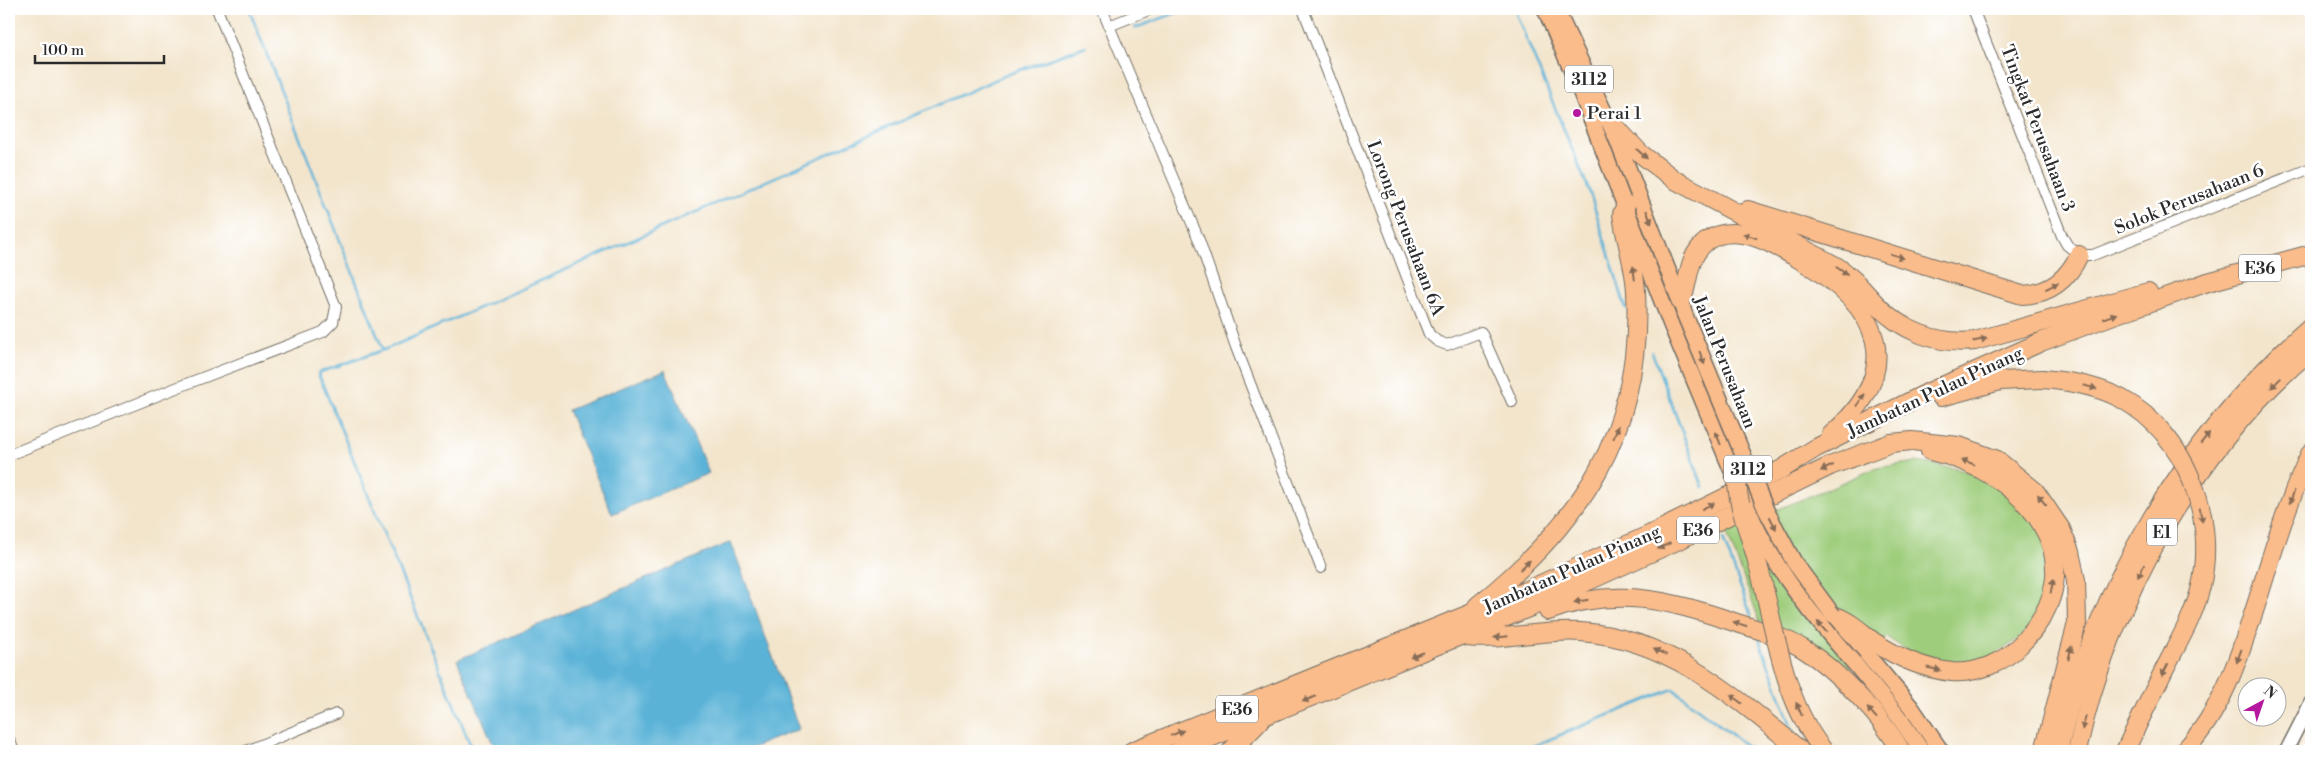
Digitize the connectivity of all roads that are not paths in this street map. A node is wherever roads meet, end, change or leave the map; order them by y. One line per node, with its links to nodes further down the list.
1 (216, 9): 24 (street)
2 (1102, 9): 8 (street)
3 (1151, 9): 8 (street)
4 (1303, 9): 19 (street, Lorong Perusahaan 6A)
5 (1544, 9): 12 (main road, Jalan Perusahaan / 3112)
6 (1556, 9): 9 (main road, Jalan Perusahaan / 3112)
7 (1973, 9): 14 (street, Tingkat Perusahaan 3)
8 (1109, 26): 26 (street)
9 (1608, 119): 11 (highway, one-way to 11); 16 (main road, Jalan Perusahaan / 3112, one-way to 16)
10 (2311, 168): 14 (street, Solok Perusahaan 6)
11 (1716, 202): 14 (highway, one-way to 14); 15 (highway, one-way to 15)
12 (1626, 204): 25 (main road, Jalan Perusahaan / 3112, one-way to 12); 29 (highway, one-way to 12)
13 (2311, 254): 15 (highway, Jambatan Pulau Pinang / E36)
14 (2079, 255)
15 (2208, 282): 20 (highway, Jambatan Pulau Pinang / E36, one-way to 15)
16 (1683, 307): 21 (highway, one-way to 16); 28 (main road, Jalan Perusahaan / 3112, one-way to 28, bridge)
17 (2311, 326): 46 (highway, E1, one-way to 17)
18 (2311, 350): 47 (highway, E1, one-way to 47)
19 (1512, 402)
20 (1888, 412): 21 (highway, Jambatan Pulau Pinang / E36); 48 (highway, one-way to 48, bridge)
21 (1816, 448): 29 (highway, Jambatan Pulau Pinang / E36, one-way to 21)
22 (1872, 451): 27 (highway, Jambatan Pulau Pinang / E36, one-way to 27); 28 (highway, one-way to 22); 45 (highway, Jambatan Pulau Pinang, one-way to 22)
23 (2311, 452): 49 (highway, one-way to 49)
24 (9, 455)
25 (1737, 483): 41 (highway, one-way to 25, bridge); 43 (main road, Jalan Perusahaan / 3112, one-way to 25, bridge)
26 (1321, 568)
27 (1524, 610): 30 (highway, Jambatan Pulau Pinang / E36); 42 (highway, one-way to 27)
28 (1833, 615): 44 (main road, Jalan Perusahaan / 3112)
29 (1460, 618): 37 (highway, Jambatan Pulau Pinang / E36, one-way to 29)
30 (1462, 636): 33 (highway, Jambatan Pulau Pinang / E36, one-way to 33); 40 (highway, one-way to 30)
31 (2311, 702): 50 (street)
32 (336, 714): 36 (street)
33 (1264, 717): 38 (highway, Jambatan Pulau Pinang / E36); 39 (highway)
34 (9, 738): 35 (street)
35 (14, 751)
36 (246, 751)
37 (1132, 751)
38 (1178, 751)
39 (1230, 751)
40 (1801, 751)
41 (1824, 751)
42 (1901, 751)
43 (1922, 751)
44 (1941, 751)
45 (2044, 751)
46 (2058, 751)
47 (2077, 751)
48 (2126, 751)
49 (2184, 751)
50 (2286, 751)

